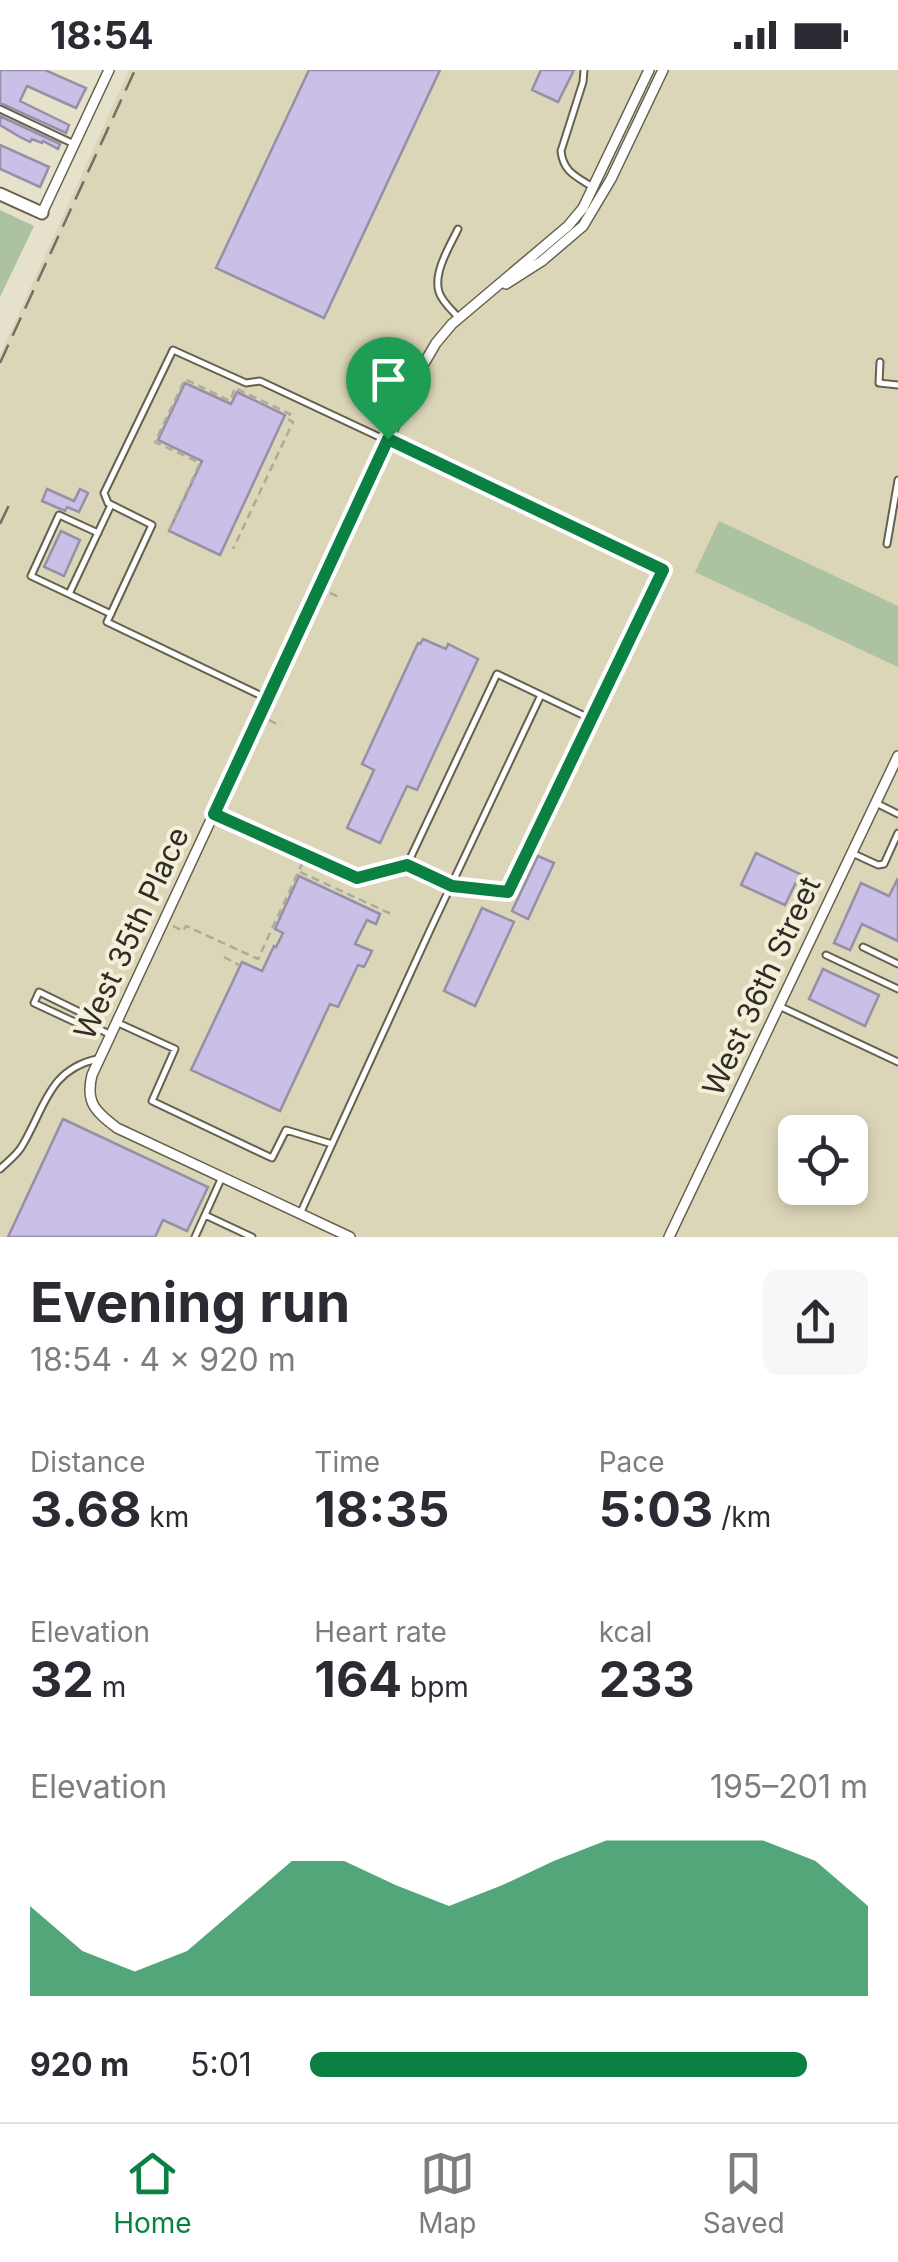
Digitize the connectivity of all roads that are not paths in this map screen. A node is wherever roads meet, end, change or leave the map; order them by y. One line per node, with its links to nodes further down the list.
1 (584, 70): 7 (lane)
2 (649, 70): 7 (street, West 35th Place)
3 (663, 70): 11 (street, West 35th Place)
4 (104, 72): 6 (street)
5 (0, 110): 6 (lane)
6 (74, 144): 9 (street)
7 (594, 187): 11 (street, West 35th Place)
8 (0, 194): 9 (street)
9 (42, 214)
10 (458, 229): 12 (lane)
11 (470, 307): 12 (street, West 35th Place)
12 (459, 318): 15 (street, West 35th Place)
13 (880, 362): 14 (lane)
14 (898, 384)
15 (388, 439): 17 (lane); 23 (street, West 35th Place); 24 (lane)
16 (898, 480): 19 (lane)
17 (111, 505): 18 (lane); 21 (lane)
18 (98, 533): 20 (lane); 20 (lane)
19 (887, 544)
20 (69, 594): 21 (lane)
21 (111, 614): 23 (lane)
22 (541, 695): 24 (lane); 31 (lane); 32 (lane)
23 (268, 698): 27 (street, West 35th Place)
24 (590, 719): 32 (lane)
25 (898, 756): 26 (street, West 36th Street)
26 (876, 803): 28 (lane); 30 (street, West 36th Street)
27 (214, 814): 31 (lane); 38 (street, West 35th Place)
28 (898, 814)
29 (898, 833): 30 (lane)
30 (852, 852): 37 (street, West 36th Street)
31 (407, 865): 32 (lane)
32 (452, 886): 43 (lane)
33 (863, 947): 35 (lane)
34 (826, 954): 36 (lane)
35 (898, 964)
36 (898, 990)
37 (779, 1006): 42 (lane); 51 (street, West 36th Street)
38 (116, 1022): 40 (street, West 35th Place); 43 (lane)
39 (89, 1024): 39 (lane); 40 (lane)
40 (110, 1034): 41 (street, West 35th Place)
41 (100, 1059): 44 (lane); 45 (street, West 35th Place)
42 (898, 1062)
43 (332, 1144): 46 (lane)
44 (0, 1169)
45 (222, 1177): 46 (street); 47 (lane)
46 (300, 1214): 50 (street)
47 (205, 1215): 48 (lane); 49 (lane)
48 (195, 1237)
49 (252, 1237)
50 (350, 1237)
51 (669, 1237)

